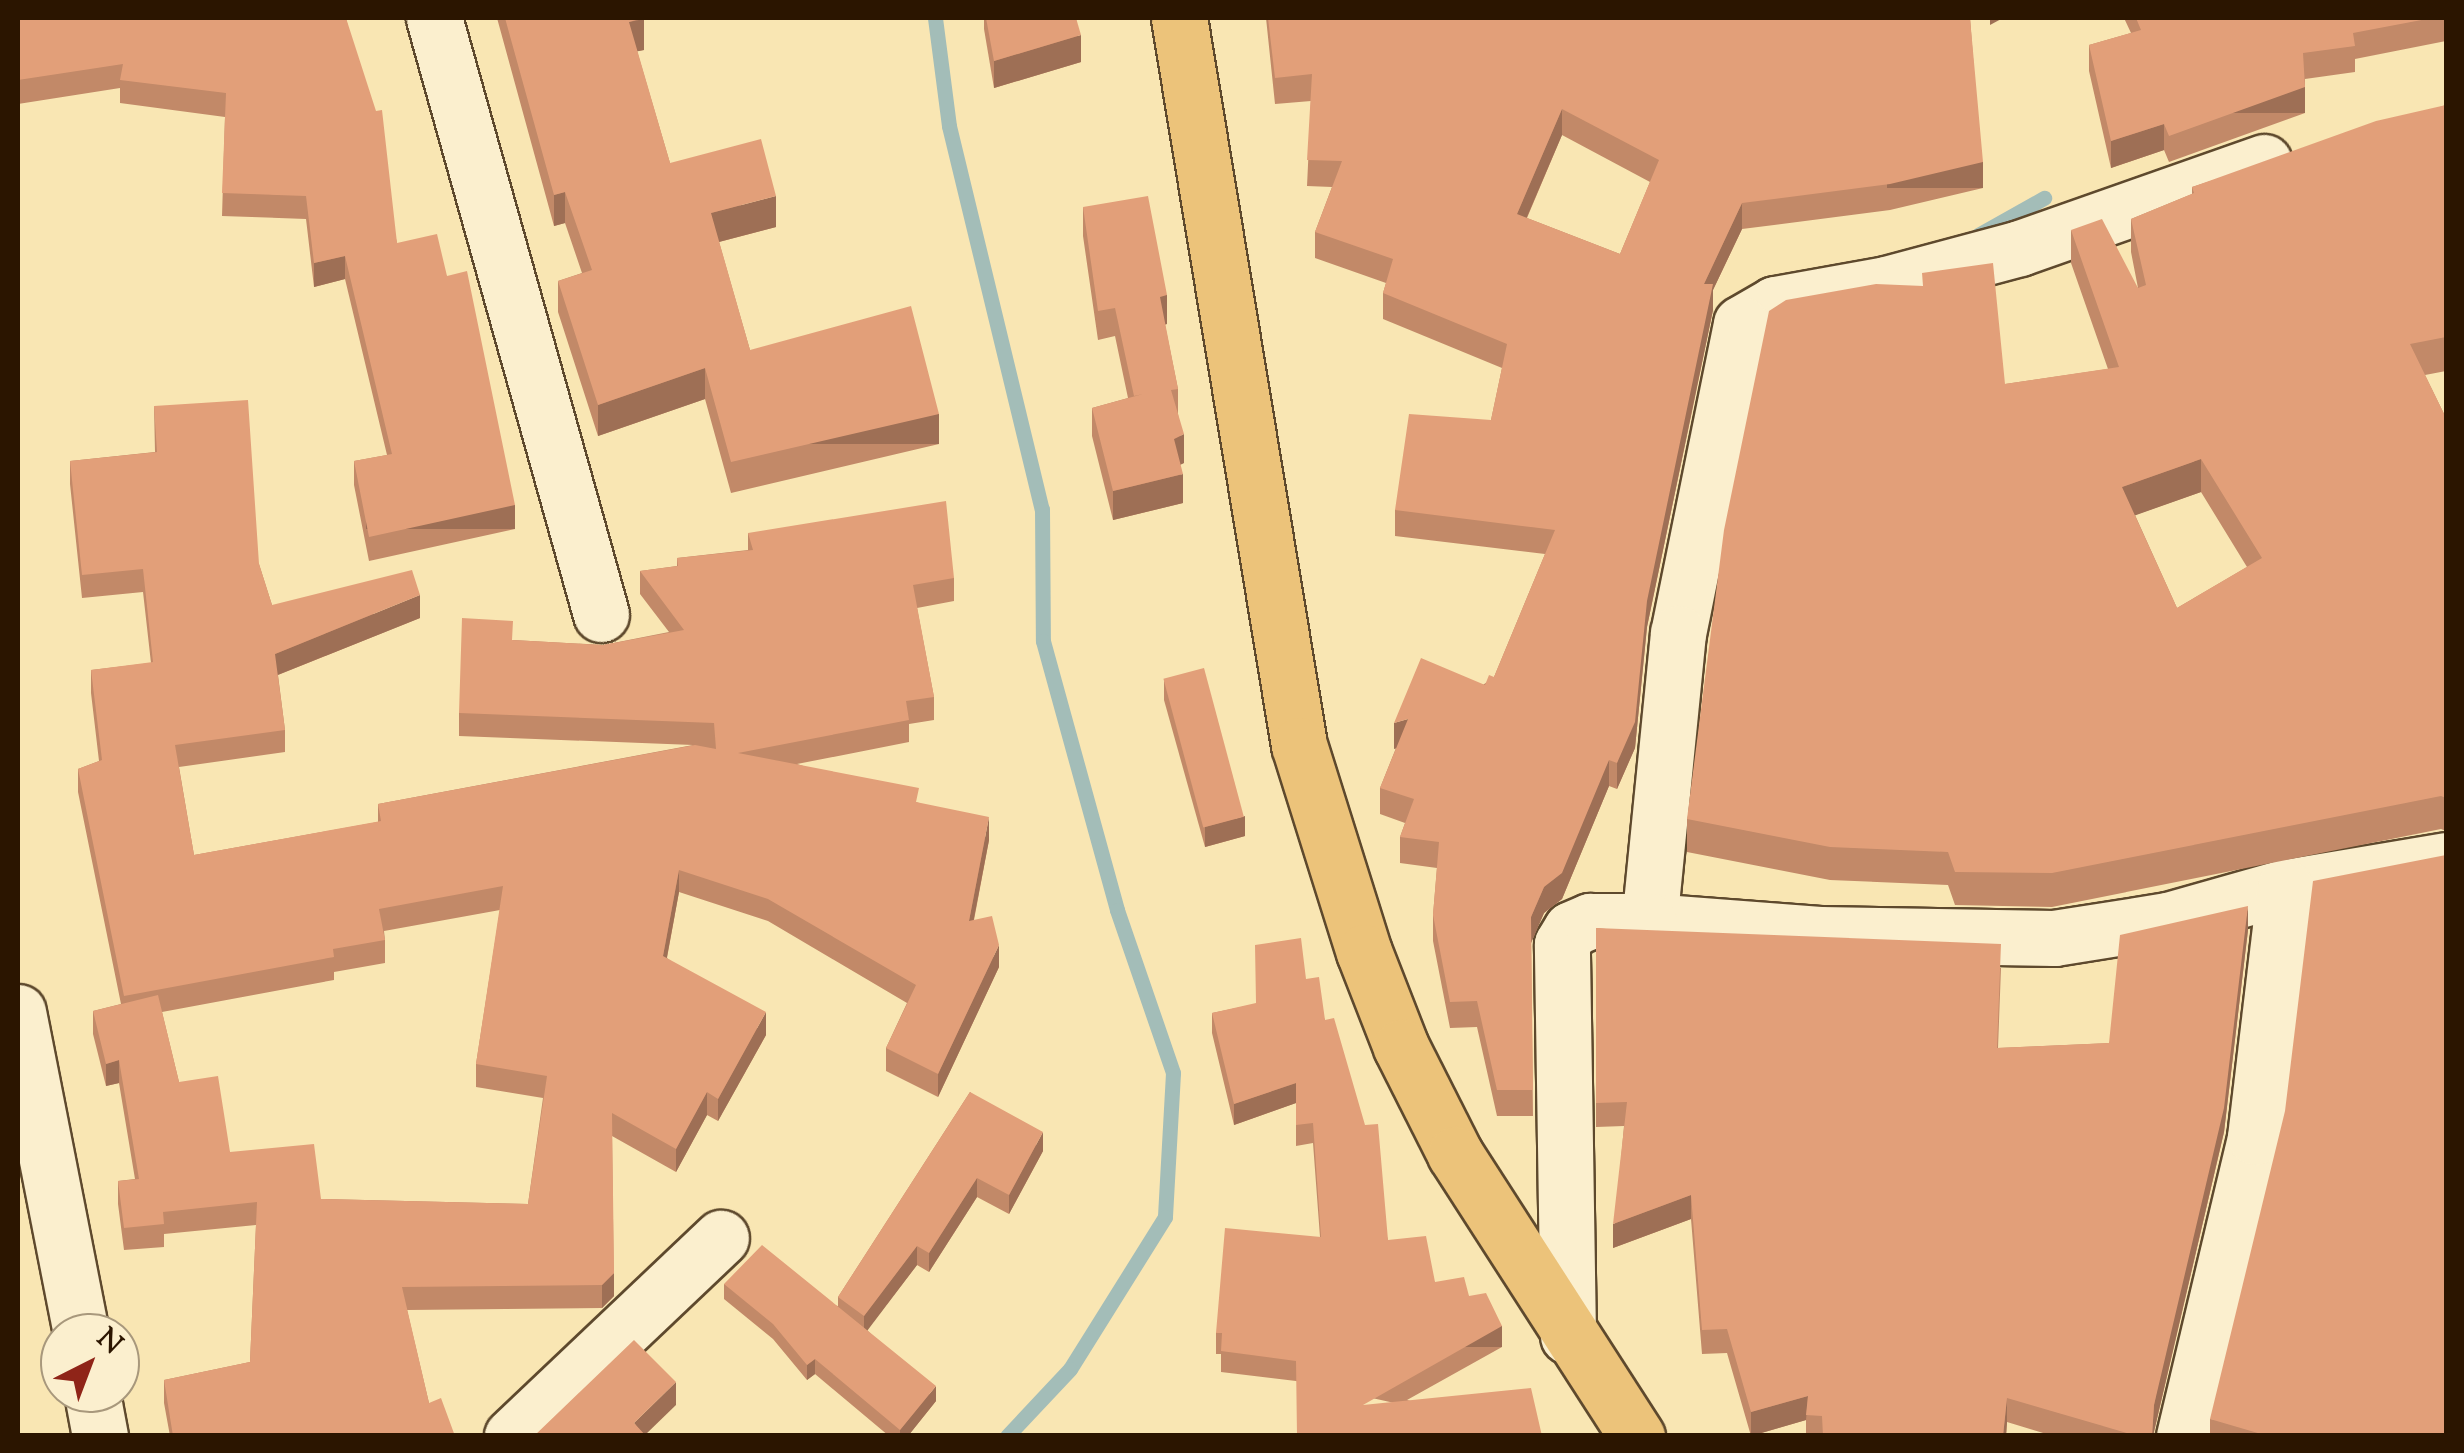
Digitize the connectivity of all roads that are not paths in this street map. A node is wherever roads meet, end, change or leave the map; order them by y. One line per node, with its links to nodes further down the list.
1 (434, 18): 4 (street)
2 (1179, 18): 11 (main road)
3 (2310, 145): 7 (street)
4 (602, 614)
5 (2446, 860): 6 (street)
6 (2284, 887): 7 (street); 14 (street)
7 (1649, 921): 11 (street)
8 (18, 1012): 10 (street)
9 (721, 1238): 12 (street)
10 (77, 1313)
11 (1568, 1336): 13 (main road)
12 (512, 1436)
13 (1637, 1436)
14 (2184, 1436)

